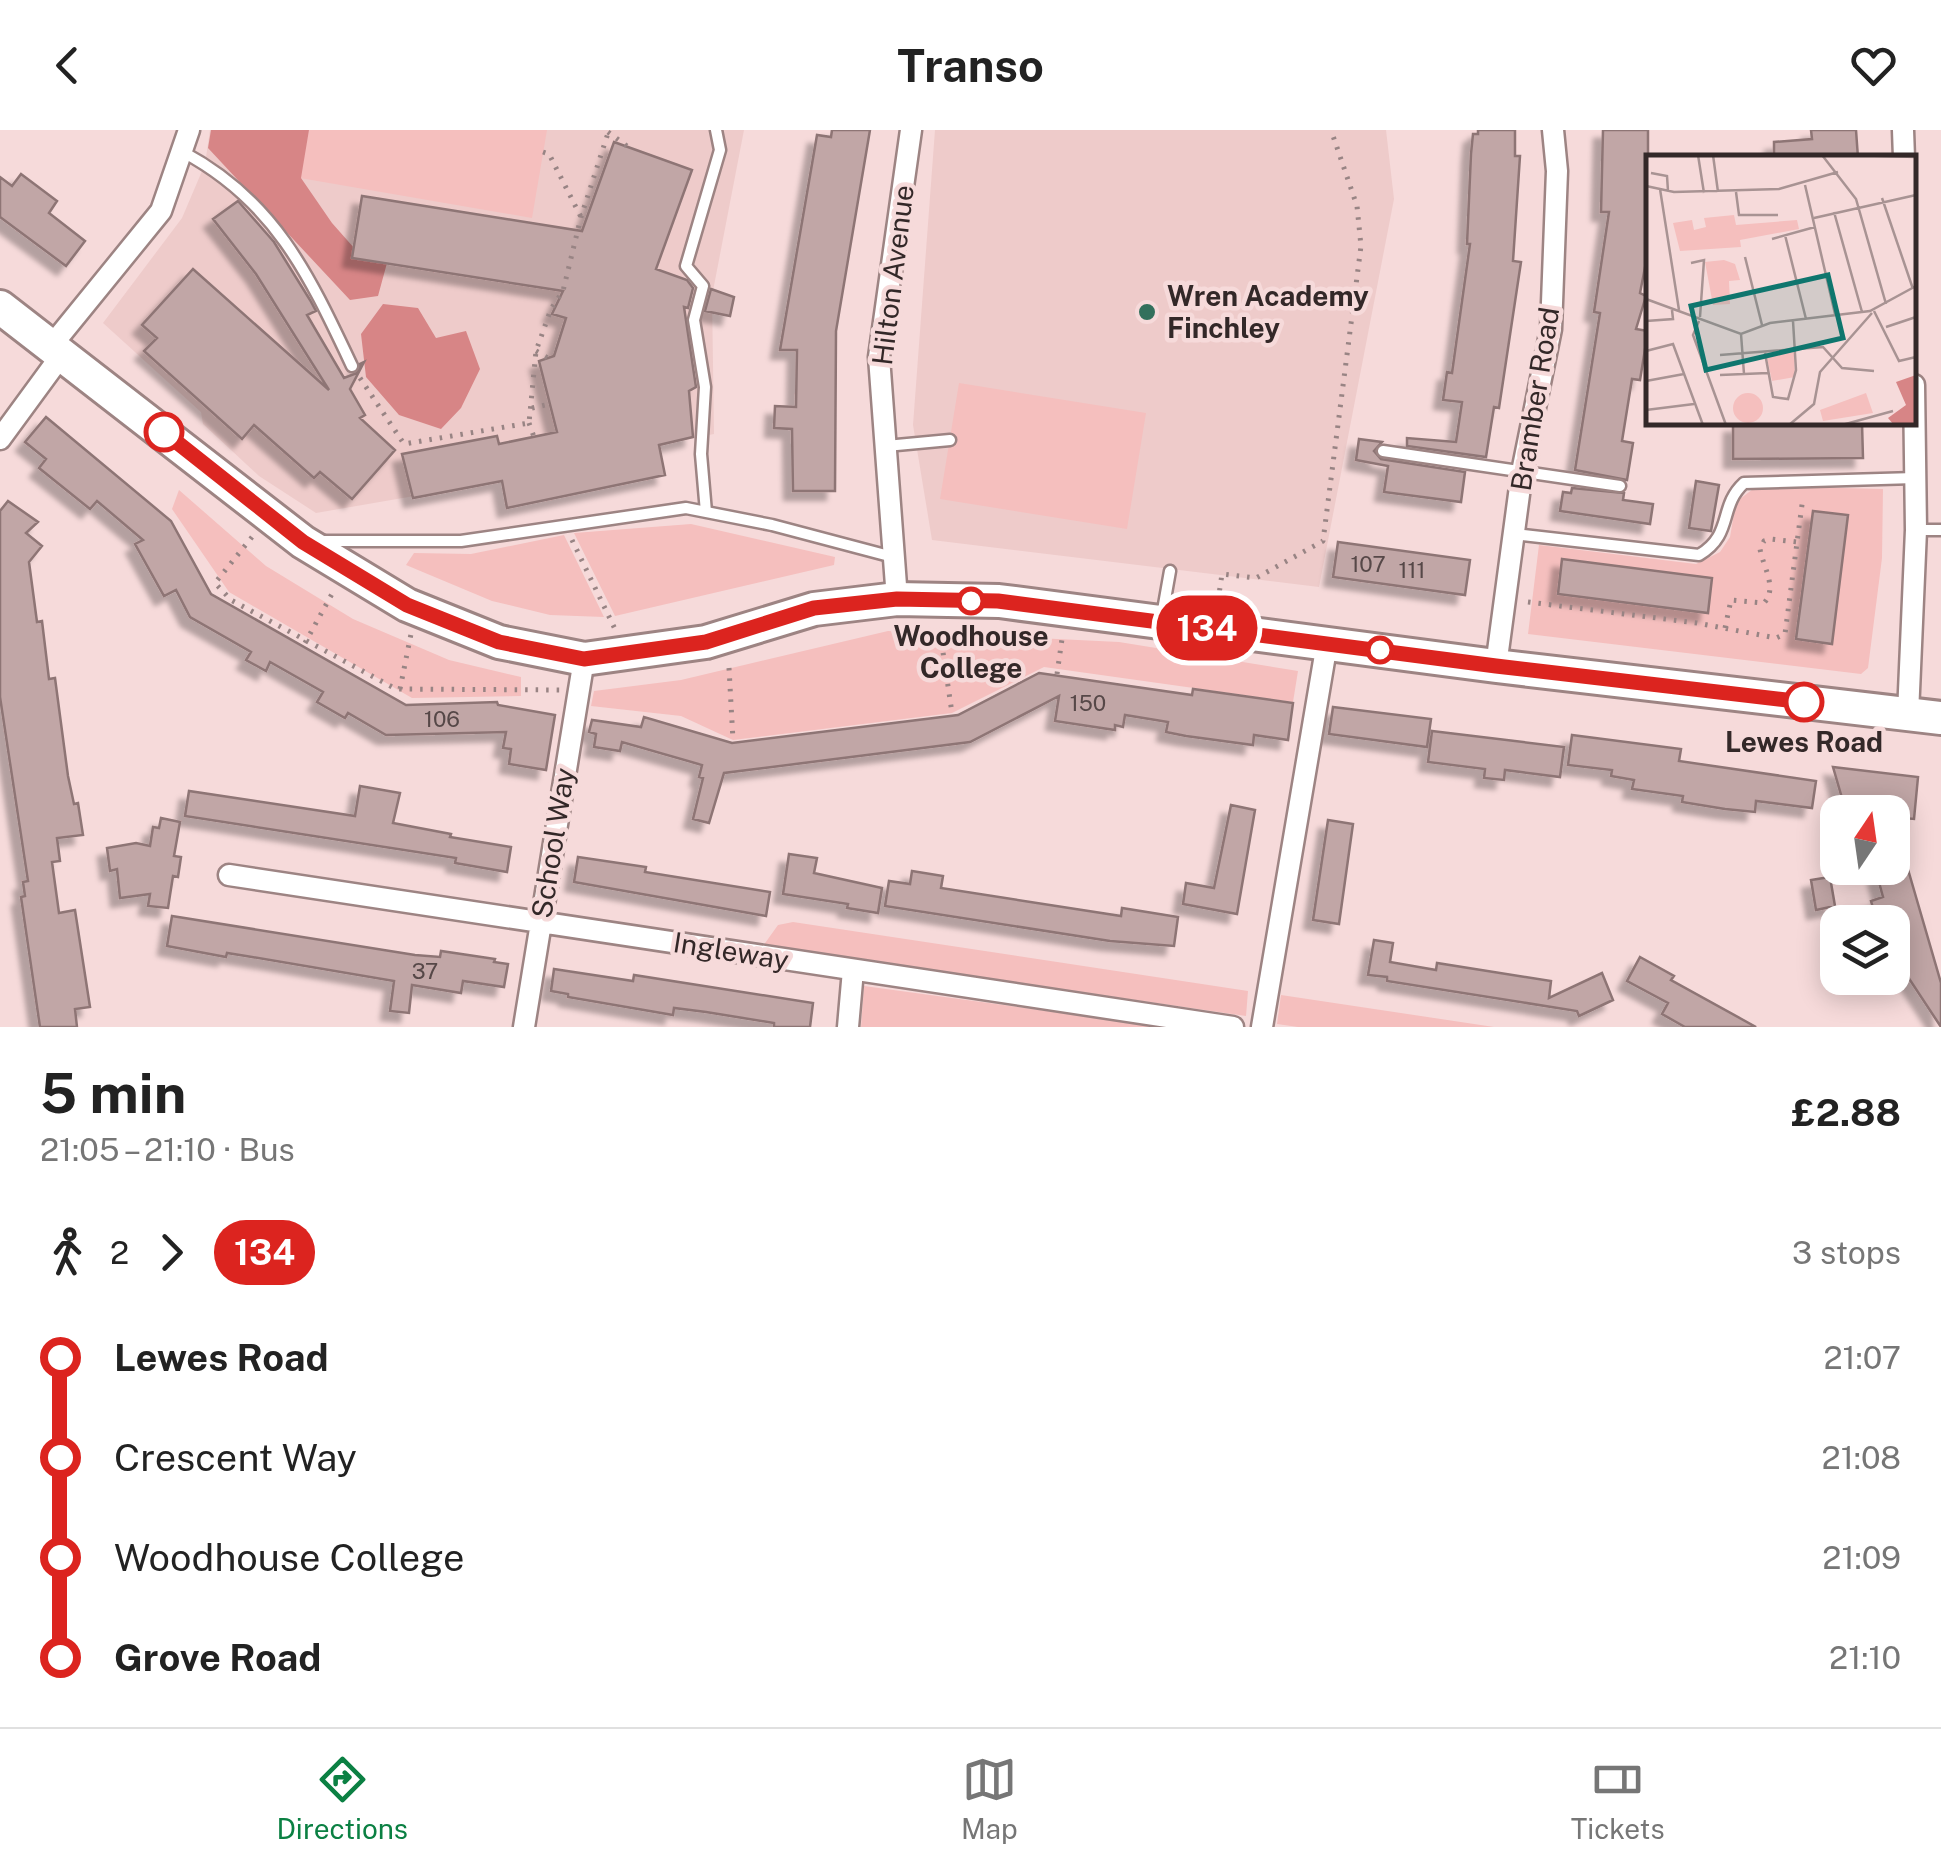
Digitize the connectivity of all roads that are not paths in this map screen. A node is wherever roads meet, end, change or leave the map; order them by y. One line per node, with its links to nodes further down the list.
1 (189, 130): 6 (street)
2 (716, 130): 19 (lane)
3 (911, 130): 14 (street, Hilton Avenue)
4 (1553, 130): 16 (street, Bramber Road)
5 (1903, 130): 7 (street)
6 (183, 152): 9 (street); 10 (lane)
7 (1904, 155)
8 (0, 307): 9 (main road)
9 (58, 349): 12 (street); 23 (main road)
10 (352, 366)
11 (1915, 425): 17 (street)
12 (0, 439)
13 (950, 440): 14 (lane)
14 (885, 446): 24 (street, Hilton Avenue)
15 (1383, 451): 16 (lane)
16 (1522, 472): 18 (lane); 22 (street, Bramber Road)
17 (1916, 478): 20 (street); 22 (lane)
18 (1620, 486)
19 (706, 512): 23 (lane); 24 (lane)
20 (1916, 530): 21 (lane); 31 (street)
21 (1941, 530)
22 (1514, 534): 29 (street, Bramber Road)
23 (303, 542): 30 (main road)
24 (893, 557): 26 (street, Hilton Avenue)
25 (1170, 571): 27 (lane)
26 (897, 599): 27 (main road); 30 (main road)
27 (1160, 622): 28 (main road)
28 (1327, 643): 29 (main road); 39 (street)
29 (1496, 666): 31 (main road)
30 (581, 675): 34 (street, School Way)
31 (1908, 714): 32 (main road)
32 (1941, 718)
33 (229, 876): 34 (street, Ingleway)
34 (540, 920): 35 (street, Ingleway); 36 (street, School Way)
35 (853, 970): 37 (street); 38 (street, Ingleway)
36 (524, 1027)
37 (848, 1027)
38 (1233, 1027)
39 (1262, 1027)

